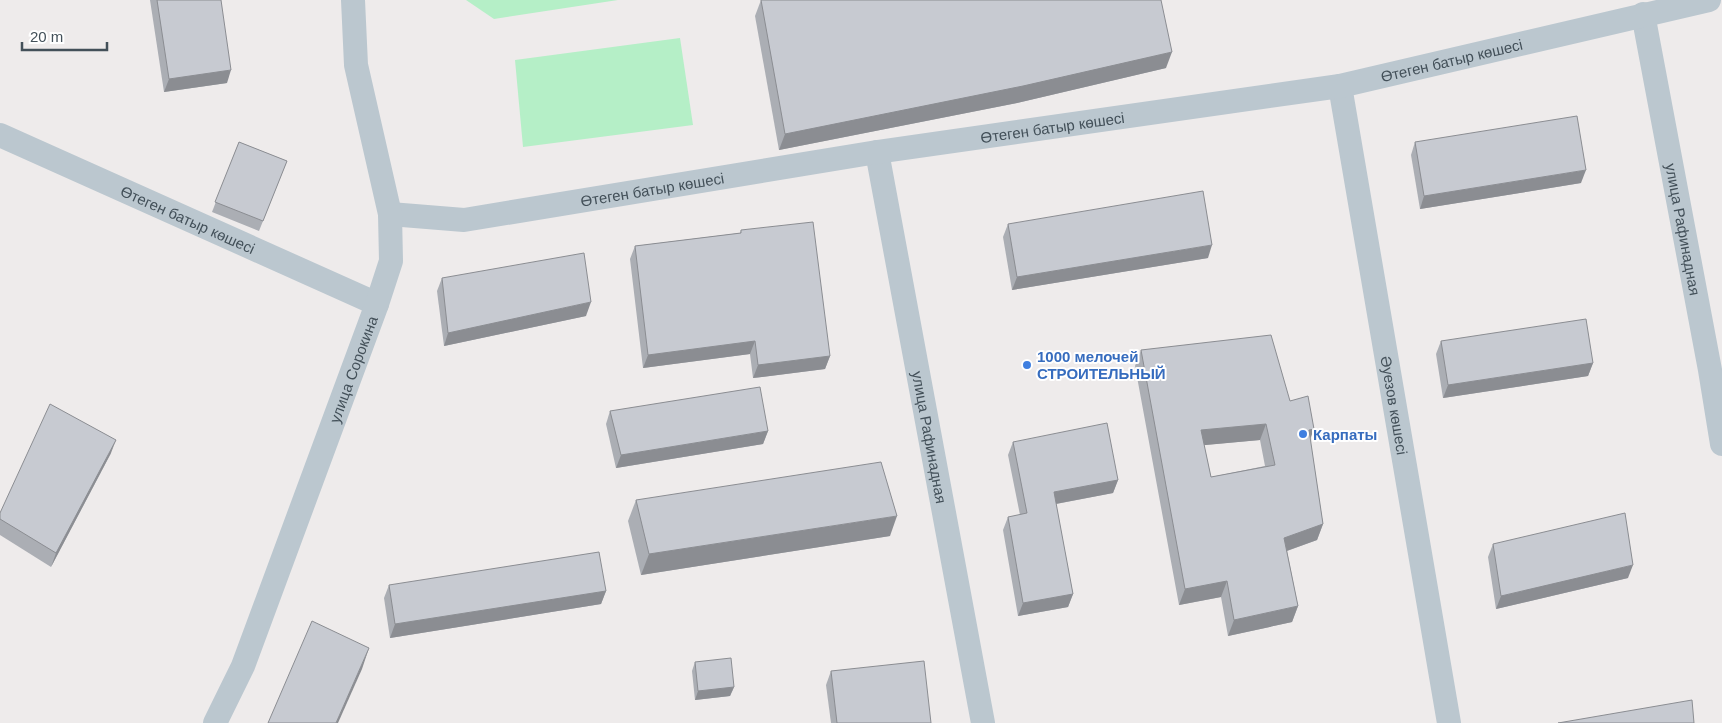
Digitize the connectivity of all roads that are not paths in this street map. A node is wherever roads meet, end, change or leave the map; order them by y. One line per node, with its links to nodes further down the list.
1 (353, 0): 7 (street, улица Сорокина)
2 (1709, 0): 3 (street, Өтеген батыр көшесі)
3 (1643, 14): 4 (street, Өтеген батыр көшесі); 9 (street, улица Рафинадная)
4 (1340, 86): 6 (street, Өтеген батыр көшесі); 13 (street, Әуезов көшесі)
5 (0, 135): 8 (street, Өтеген батыр көшесі)
6 (876, 152): 7 (street, Өтеген батыр көшесі); 12 (street, улица Рафинадная)
7 (390, 214): 8 (street, улица Сорокина)
8 (378, 304): 11 (street, улица Сорокина)
9 (1716, 368): 10 (street, улица Рафинадная)
10 (1722, 444)
11 (215, 723)
12 (983, 723)
13 (1449, 723)

